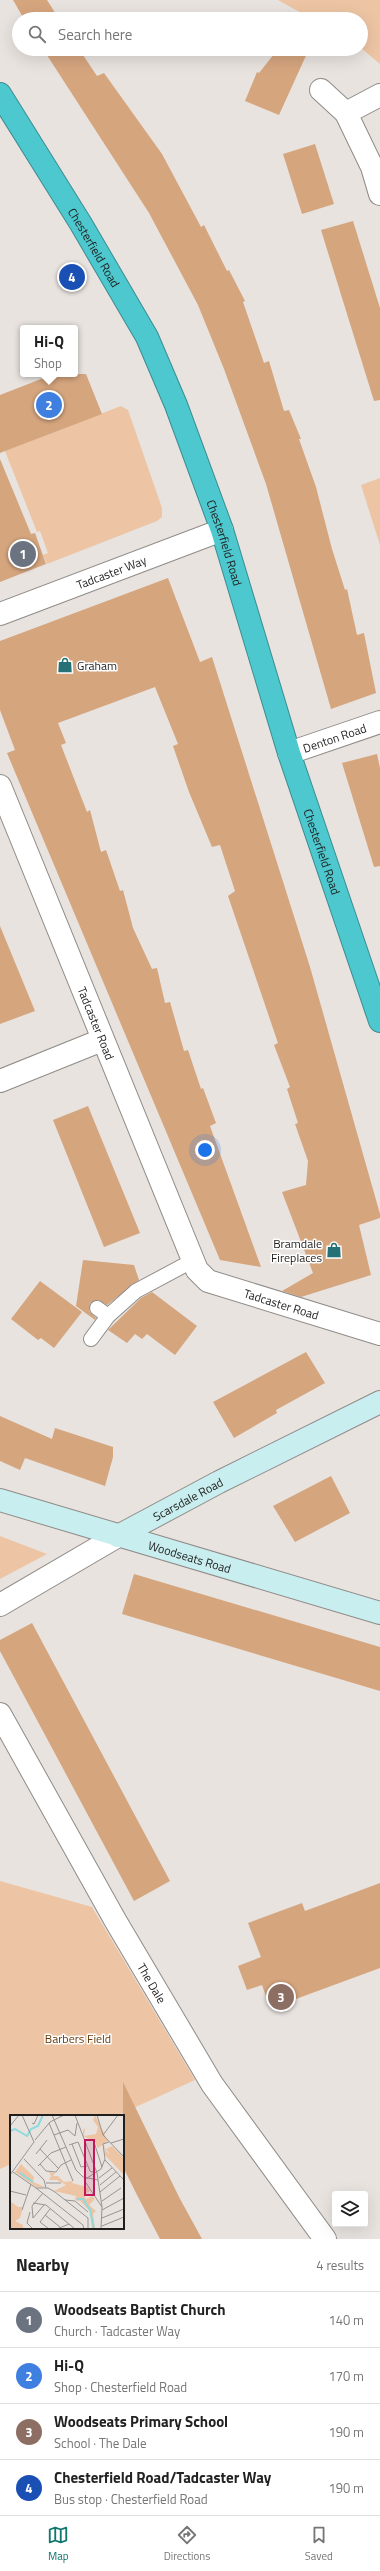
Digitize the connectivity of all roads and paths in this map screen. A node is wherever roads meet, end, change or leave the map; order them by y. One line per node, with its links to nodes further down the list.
1 (321, 90): 4 (street)
2 (0, 94): 6 (highway, Chesterfield Road)
3 (380, 95): 4 (street)
4 (346, 113): 5 (street)
5 (380, 194)
6 (222, 530): 7 (street, Tadcaster Way); 9 (highway, Chesterfield Road)
7 (0, 614)
8 (380, 722): 9 (street, Denton Road)
9 (289, 753): 11 (highway, Chesterfield Road)
10 (0, 786): 12 (street, Tadcaster Road)
11 (380, 1021)
12 (102, 1040): 13 (street); 14 (street, Tadcaster Road)
13 (0, 1080)
14 (194, 1260): 15 (street, Tadcaster Road); 16 (lane)
15 (380, 1334)
16 (91, 1339)
17 (380, 1402): 19 (street, Scarsdale Road)
18 (0, 1500): 19 (street, Woodseats Road)
19 (118, 1536): 20 (street, Scarsdale Road); 21 (street, Woodseats Road)
20 (0, 1605)
21 (380, 1614)
22 (0, 1714): 23 (street, The Dale)
23 (325, 2239)

